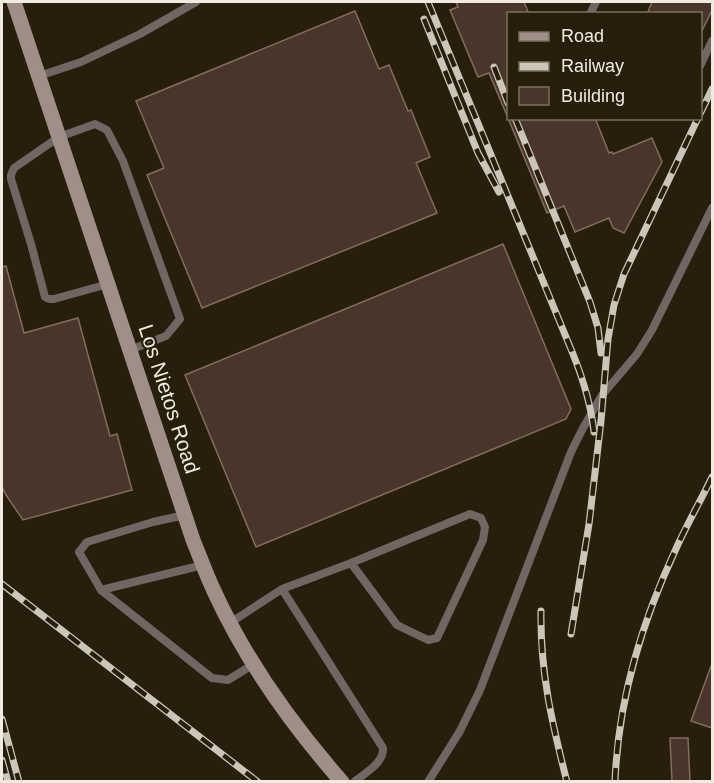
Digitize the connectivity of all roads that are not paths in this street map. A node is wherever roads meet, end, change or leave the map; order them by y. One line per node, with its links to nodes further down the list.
1 (14, 2): 5 (street, Los Nietos Road)
2 (196, 2): 5 (lane)
3 (712, 41): 4 (lane)
4 (702, 62)
5 (39, 76): 6 (street, Los Nietos Road)
6 (59, 137): 8 (street, Los Nietos Road); 8 (lane); 9 (lane)
7 (712, 208): 19 (lane)
8 (108, 284): 9 (street, Los Nietos Road)
9 (130, 350): 10 (street, Los Nietos Road)
10 (185, 515): 12 (street, Los Nietos Road); 14 (lane)
11 (351, 563): 11 (lane); 13 (lane)
12 (203, 565): 14 (lane); 15 (street, Los Nietos Road)
13 (282, 589): 15 (lane); 18 (lane)
14 (101, 590): 16 (lane)
15 (230, 623): 16 (street, Los Nietos Road)
16 (254, 664): 17 (street, Los Nietos Road)
17 (342, 782)
18 (354, 782)
19 (428, 782)

